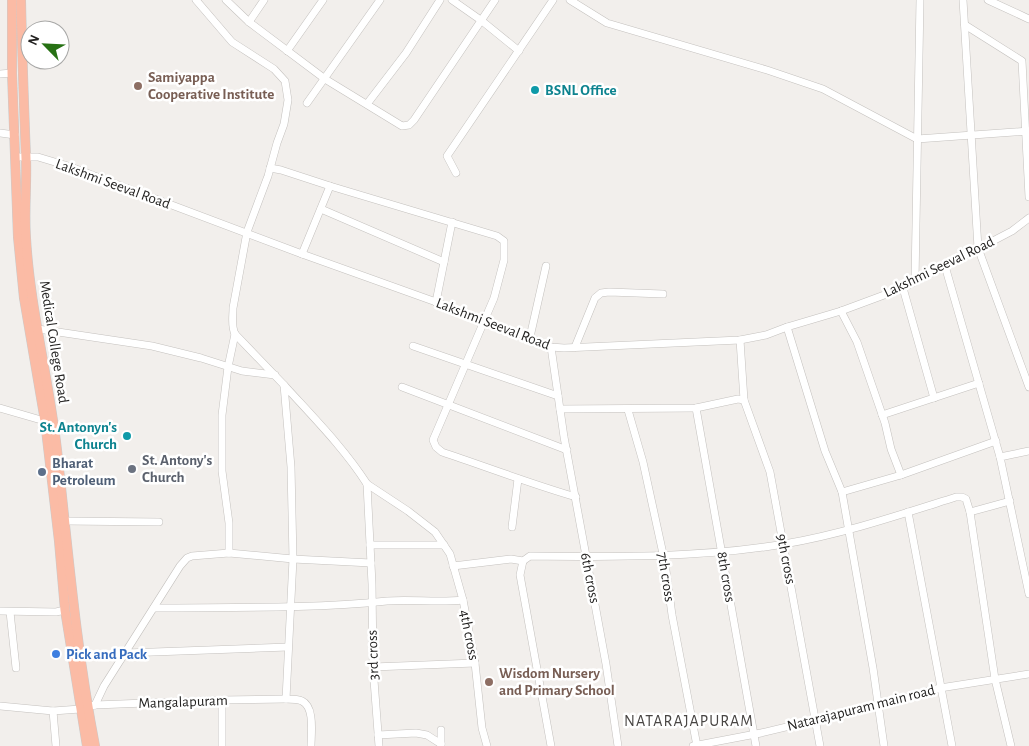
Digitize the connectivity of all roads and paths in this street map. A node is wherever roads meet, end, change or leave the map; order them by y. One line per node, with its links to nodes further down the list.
1 (12, 0): 22 (main road, Medical College Road)
2 (21, 0): 33 (main road, Medical College Road)
3 (196, 0): 34 (street)
4 (226, 0): 18 (street)
5 (264, 0): 18 (street)
6 (323, 0): 20 (street)
7 (380, 0): 24 (street)
8 (440, 0): 26 (street)
9 (452, 0): 17 (street)
10 (495, 0): 17 (street)
11 (553, 0): 21 (street)
12 (570, 0): 31 (street)
13 (920, 0): 31 (street)
14 (964, 0): 19 (street)
15 (988, 0): 16 (street)
16 (1029, 19)
17 (482, 21): 21 (street); 26 (street)
18 (249, 22): 20 (street)
19 (965, 25): 27 (street); 30 (street)
20 (287, 51): 24 (street)
21 (519, 51): 35 (street)
22 (12, 73): 23 (street); 29 (main road, Medical College Road)
23 (0, 74)
24 (325, 79): 25 (street); 26 (street)
25 (307, 103)
26 (367, 104)
27 (1027, 131): 30 (street); 37 (street)
28 (0, 133): 29 (street)
29 (15, 135): 32 (main road, Medical College Road)
30 (970, 136): 31 (street); 43 (street)
31 (917, 139): 48 (street)
32 (16, 157): 33 (street, Lakshmi Seeval Road); 42 (main road, Medical College Road)
33 (26, 157): 41 (street, Lakshmi Seeval Road); 42 (main road, Medical College Road)
34 (270, 168): 36 (street); 41 (street)
35 (456, 173)
36 (330, 186): 38 (street); 40 (street)
37 (1029, 197)
38 (321, 209): 44 (street); 45 (street)
39 (1029, 218): 43 (street, Lakshmi Seeval Road)
40 (452, 222): 45 (street); 53 (street)
41 (247, 232): 44 (street, Lakshmi Seeval Road); 56 (street)
42 (22, 237): 55 (main road, Medical College Road); 78 (main road, Medical College Road)
43 (978, 248): 47 (street, Lakshmi Seeval Road); 65 (street)
44 (302, 254): 51 (street, Lakshmi Seeval Road)
45 (444, 262): 51 (street)
46 (546, 266): 57 (street)
47 (945, 266): 48 (street, Lakshmi Seeval Road); 66 (street)
48 (915, 281): 49 (street, Lakshmi Seeval Road)
49 (903, 288): 52 (street, Lakshmi Seeval Road); 70 (street)
50 (663, 294): 60 (street)
51 (436, 302): 53 (street, Lakshmi Seeval Road)
52 (841, 311): 54 (street, Lakshmi Seeval Road); 77 (street)
53 (485, 322): 57 (street, Lakshmi Seeval Road); 62 (street)
54 (787, 327): 58 (street, Lakshmi Seeval Road); 86 (street)
55 (38, 330): 63 (street); 78 (main road, Medical College Road)
56 (235, 334): 63 (street); 64 (street)
57 (530, 338): 61 (street, Lakshmi Seeval Road)
58 (740, 340): 60 (street, Lakshmi Seeval Road); 71 (street, 9th cross)
59 (413, 346): 62 (street)
60 (575, 347): 61 (street, Lakshmi Seeval Road)
61 (551, 348): 69 (street, 6th cross)
62 (465, 364): 69 (street); 72 (street)
63 (228, 367): 64 (street); 99 (street)
64 (275, 375): 67 (street)
65 (1028, 381)
66 (979, 383): 70 (street); 79 (street)
67 (284, 385): 85 (street); 102 (street)
68 (402, 387): 72 (street)
69 (558, 396): 75 (street, 6th cross)
70 (934, 398): 77 (street)
71 (744, 400): 74 (street); 95 (street, 9th cross)
72 (448, 406): 80 (street); 84 (street)
73 (0, 408): 78 (street)
74 (696, 408): 76 (street); 98 (street, 8th cross)
75 (560, 409): 76 (street); 80 (street, 6th cross)
76 (628, 410): 100 (street, 7th cross)
77 (882, 415): 83 (street)
78 (49, 422): 91 (main road, Medical College Road); 111 (main road, Medical College Road)
79 (996, 441): 82 (street); 83 (street)
80 (567, 450): 87 (street, 6th cross)
81 (1029, 451): 82 (street)
82 (1000, 457): 88 (street)
83 (901, 475): 86 (street)
84 (518, 479): 87 (street); 93 (street)
85 (367, 484): 96 (street, 3rd cross); 97 (street, 4th cross)
86 (842, 492): 94 (street)
87 (576, 497): 101 (street, 6th cross)
88 (1010, 501): 90 (street); 106 (street)
89 (908, 512): 90 (street); 94 (street); 121 (street)
90 (970, 512): 120 (street)
91 (65, 521): 92 (street); 126 (main road, Medical College Road)
92 (159, 522)
93 (512, 527)
94 (849, 531): 95 (street); 125 (street)
95 (784, 544): 98 (street); 128 (street, 9th cross)
96 (370, 545): 97 (street); 104 (street, 3rd cross)
97 (444, 545): 105 (street, 4th cross)
98 (721, 551): 100 (street); 131 (street, 8th cross)
99 (229, 553): 102 (street); 110 (street)
100 (663, 555): 101 (street); 142 (street, 7th cross)
101 (586, 556): 103 (street); 141 (street, 6th cross)
102 (293, 559): 104 (street); 109 (street)
103 (522, 560): 105 (street); 140 (street)
104 (371, 563): 108 (street, 3rd cross)
105 (453, 566): 107 (street, 4th cross)
106 (1029, 594)
107 (463, 600): 108 (street); 116 (street, 4th cross)
108 (372, 604): 109 (street); 117 (street, 3rd cross)
109 (290, 607): 110 (street); 114 (street)
110 (154, 608): 115 (street)
111 (65, 610): 113 (street); 126 (main road, Medical College Road)
112 (0, 611): 113 (street)
113 (10, 612): 118 (street)
114 (288, 648): 115 (street); 122 (street)
115 (126, 653): 126 (street)
116 (475, 663): 117 (street); 139 (street, 4th cross)
117 (373, 667): 130 (street, 3rd cross)
118 (16, 668)
119 (1029, 674): 120 (street, Natarajapuram main road)
120 (995, 680): 121 (street, Natarajapuram main road); 147 (street)
121 (940, 688): 125 (street, Natarajapuram main road); 146 (street)
122 (286, 699): 123 (street, Mangalapuram); 137 (street, Mangalapuram)
123 (222, 700): 126 (street, Mangalapuram); 136 (street)
124 (0, 706): 127 (street, Mangalapuram)
125 (878, 706): 128 (street, Natarajapuram main road); 145 (street)
126 (88, 707): 127 (street, Mangalapuram); 134 (main road, Medical College Road); 135 (main road, Medical College Road)
127 (53, 711): 133 (street)
128 (816, 720): 131 (street, Natarajapuram main road); 144 (street, 9th cross)
129 (441, 730): 132 (street)
130 (378, 735): 132 (street); 138 (street, 3rd cross)
131 (754, 735): 142 (street, Natarajapuram main road); 143 (street, 8th cross)
132 (441, 745)
133 (56, 746)
134 (87, 746)
135 (95, 746)
136 (222, 746)
137 (311, 746)
138 (379, 746)
139 (487, 746)
140 (551, 746)
141 (618, 746)
142 (695, 746)
143 (756, 746)
144 (820, 746)
145 (884, 746)
146 (952, 746)
147 (1011, 746)

